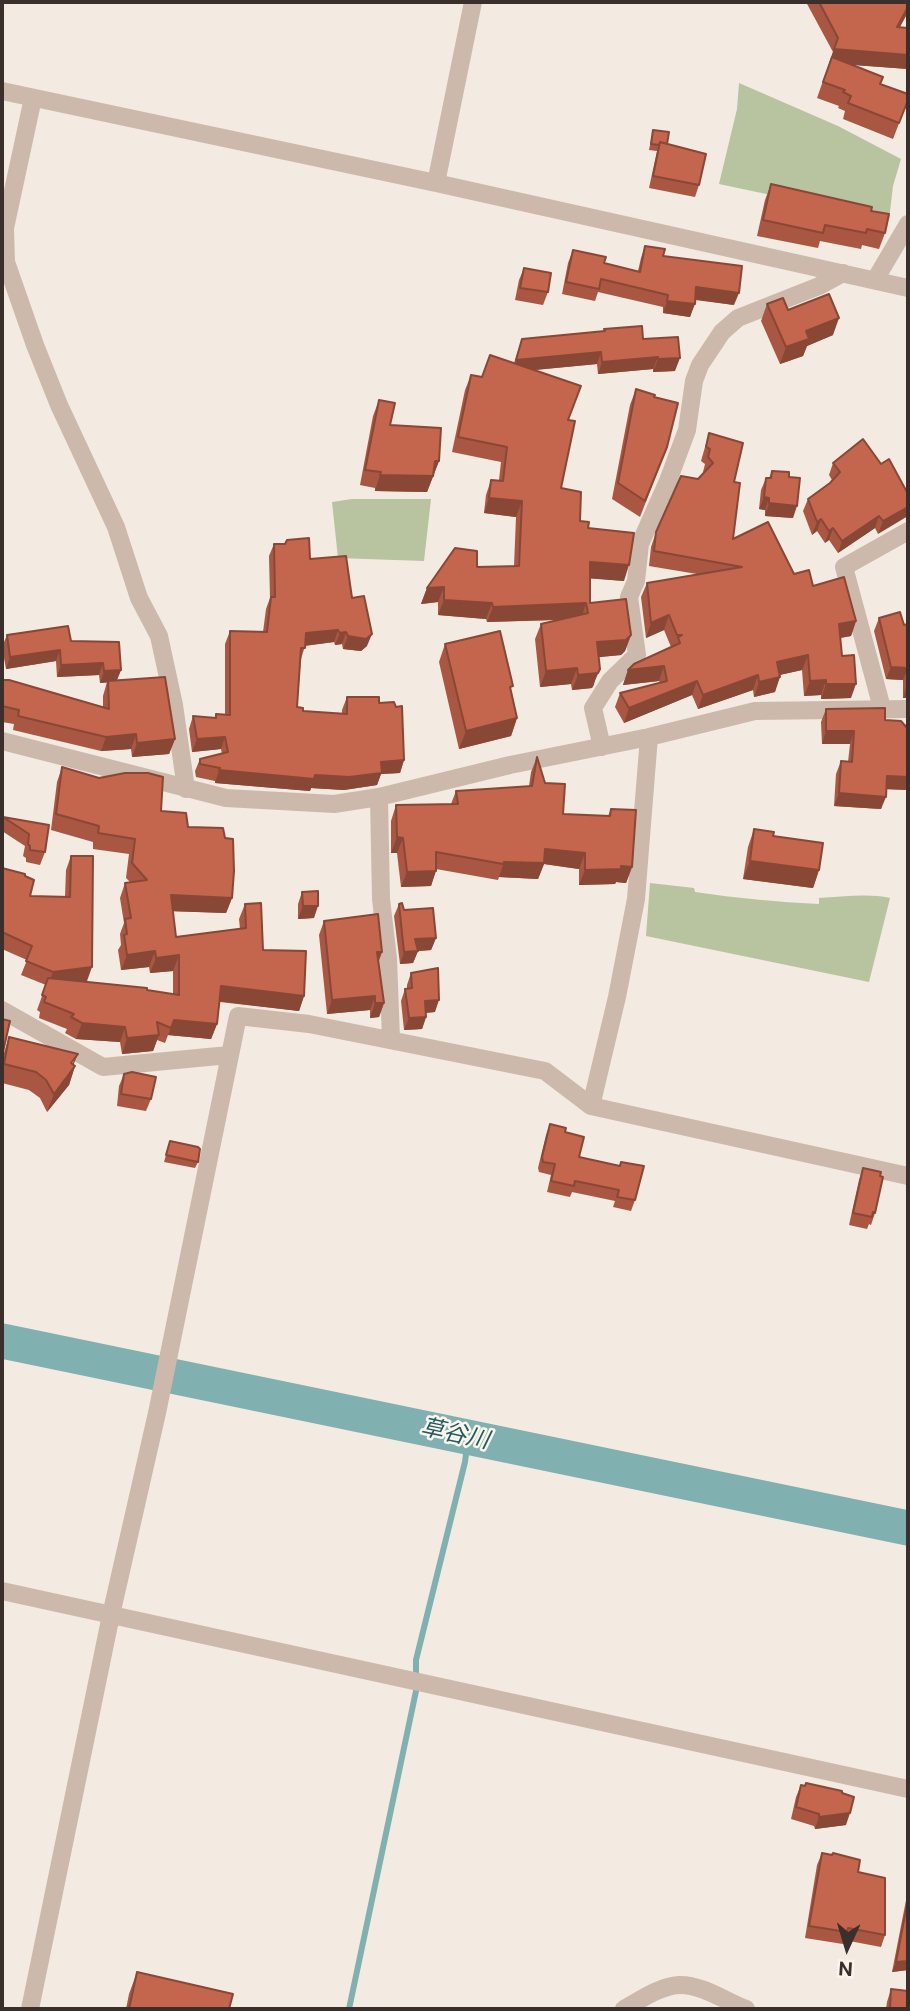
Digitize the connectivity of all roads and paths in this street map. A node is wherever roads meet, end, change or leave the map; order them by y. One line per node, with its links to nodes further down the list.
1 (474, 2): 4 (street)
2 (2, 91): 3 (street)
3 (33, 98): 4 (street); 15 (street)
4 (436, 183): 6 (street)
5 (908, 224): 7 (street)
6 (843, 272): 7 (street); 14 (street)
7 (875, 280): 8 (street)
8 (908, 288)
9 (908, 531): 10 (street)
10 (882, 708): 11 (street); 12 (street)
11 (908, 709)
12 (649, 737): 14 (street); 20 (street)
13 (2, 741): 15 (street)
14 (602, 747): 16 (street)
15 (186, 789): 16 (street)
16 (379, 797): 18 (street)
17 (2, 1010): 19 (street)
18 (391, 1039): 19 (street); 20 (street)
19 (229, 1055): 23 (street)
20 (591, 1107): 21 (street)
21 (908, 1176)
22 (2, 1591): 23 (street)
23 (111, 1615): 24 (street); 25 (street)
24 (908, 1789)
25 (30, 2009)
26 (624, 2009): 27 (street)
27 (746, 2009)

